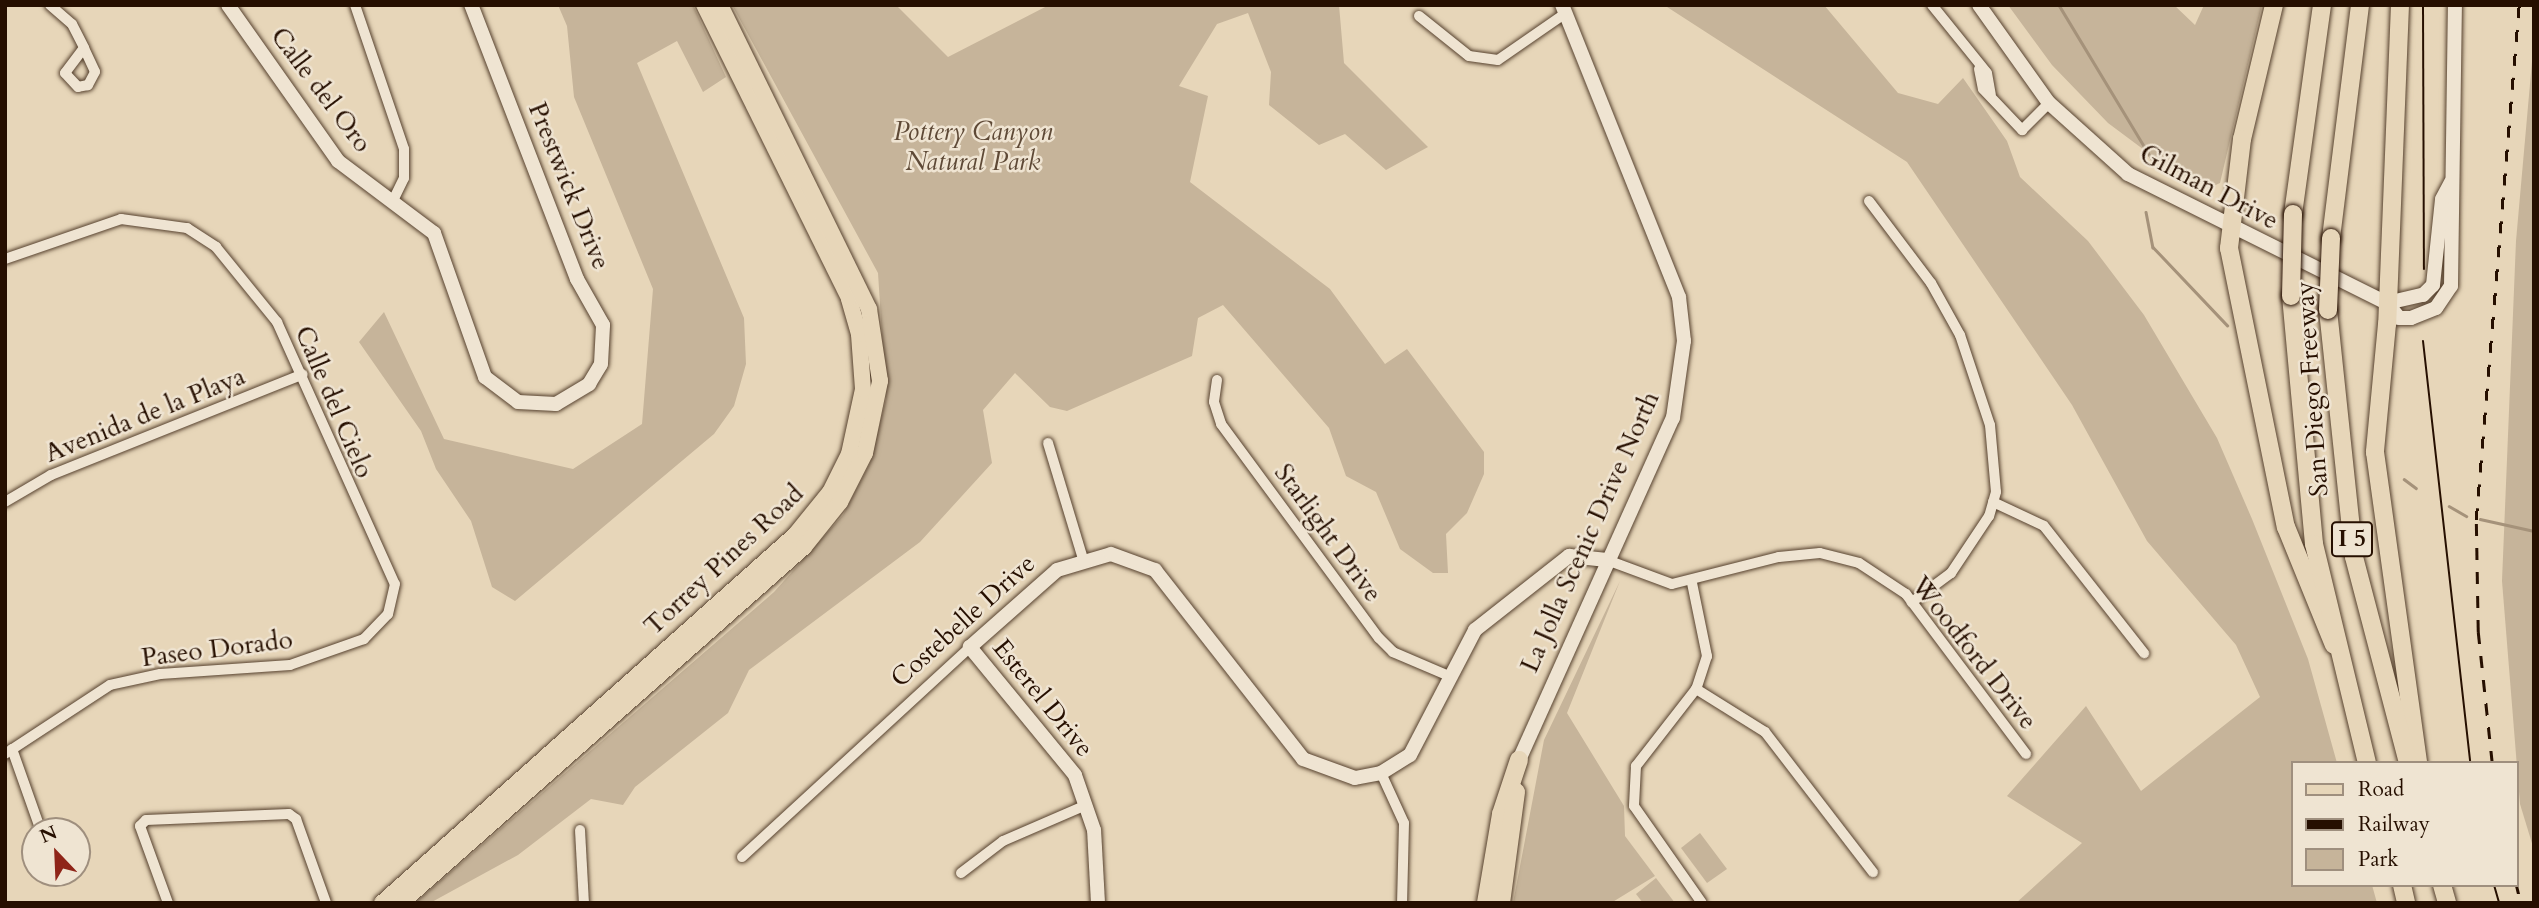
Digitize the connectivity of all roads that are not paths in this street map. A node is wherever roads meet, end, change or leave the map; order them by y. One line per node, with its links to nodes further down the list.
1 (50, 5): 16 (street)
2 (228, 5): 18 (street, Calle del Oro)
3 (355, 5): 18 (street)
4 (471, 5): 25 (street, Prestwick Drive)
5 (704, 5): 54 (main road, Torrey Pines Road)
6 (720, 5): 55 (main road, Torrey Pines Road)
7 (1932, 5): 17 (street)
8 (1979, 5): 17 (street, Gilman Drive)
9 (2274, 5): 20 (highway)
10 (2322, 5): 34 (highway, San Diego Freeway / I 5, bridge)
11 (2360, 5): 43 (highway, San Diego Freeway / I 5, bridge)
12 (2400, 5): 22 (highway)
13 (2455, 5): 22 (street, Gilman Drive)
14 (1564, 9): 15 (street); 30 (street, La Jolla Scenic Drive North)
15 (1419, 16)
16 (84, 48)
17 (2049, 103): 20 (street, Gilman Drive)
18 (393, 201): 25 (street, Calle del Oro)
19 (1868, 201): 28 (street)
20 (2228, 227): 22 (street, Gilman Drive); 34 (highway)
21 (5, 259): 23 (street, Calle del Cielo)
22 (2387, 303): 44 (highway)
23 (303, 374): 27 (street, Avenida de la Playa); 33 (street, Calle del Cielo)
24 (1217, 380): 37 (street, Starlight Drive)
25 (589, 384)
26 (1048, 443): 29 (street)
27 (5, 502)
28 (1993, 502): 32 (street); 36 (street)
29 (1083, 559): 35 (street, Costebelle Drive); 45 (street, Costebelle Drive)
30 (1607, 559): 31 (street, Woodford Drive); 37 (street); 41 (street, La Jolla Scenic Drive North)
31 (1692, 583): 32 (street, Woodford Drive); 38 (street)
32 (1912, 602): 40 (street, Woodford Drive)
33 (391, 603): 39 (street, Paseo Dorado)
34 (2333, 645): 42 (highway, San Diego Freeway / I 5)
35 (970, 647): 46 (street, Esterel Drive); 49 (street, Costebelle Drive)
36 (2144, 653)
37 (1449, 676): 45 (street)
38 (1696, 689): 50 (street); 61 (street)
39 (9, 752): 47 (street)
40 (2026, 754)
41 (1519, 760): 59 (highway); 60 (highway)
42 (2366, 761)
43 (2407, 761)
44 (2418, 761)
45 (1381, 773): 58 (street)
46 (1086, 805): 51 (street); 57 (street, Esterel Drive)
47 (35, 817)
48 (580, 830): 56 (street)
49 (741, 857)
50 (1873, 872)
51 (961, 873)
52 (168, 903): 53 (street)
53 (326, 903)
54 (382, 903)
55 (401, 903)
56 (584, 903)
57 (1098, 903)
58 (1402, 903)
59 (1486, 903)
60 (1501, 903)
61 (1702, 903)

